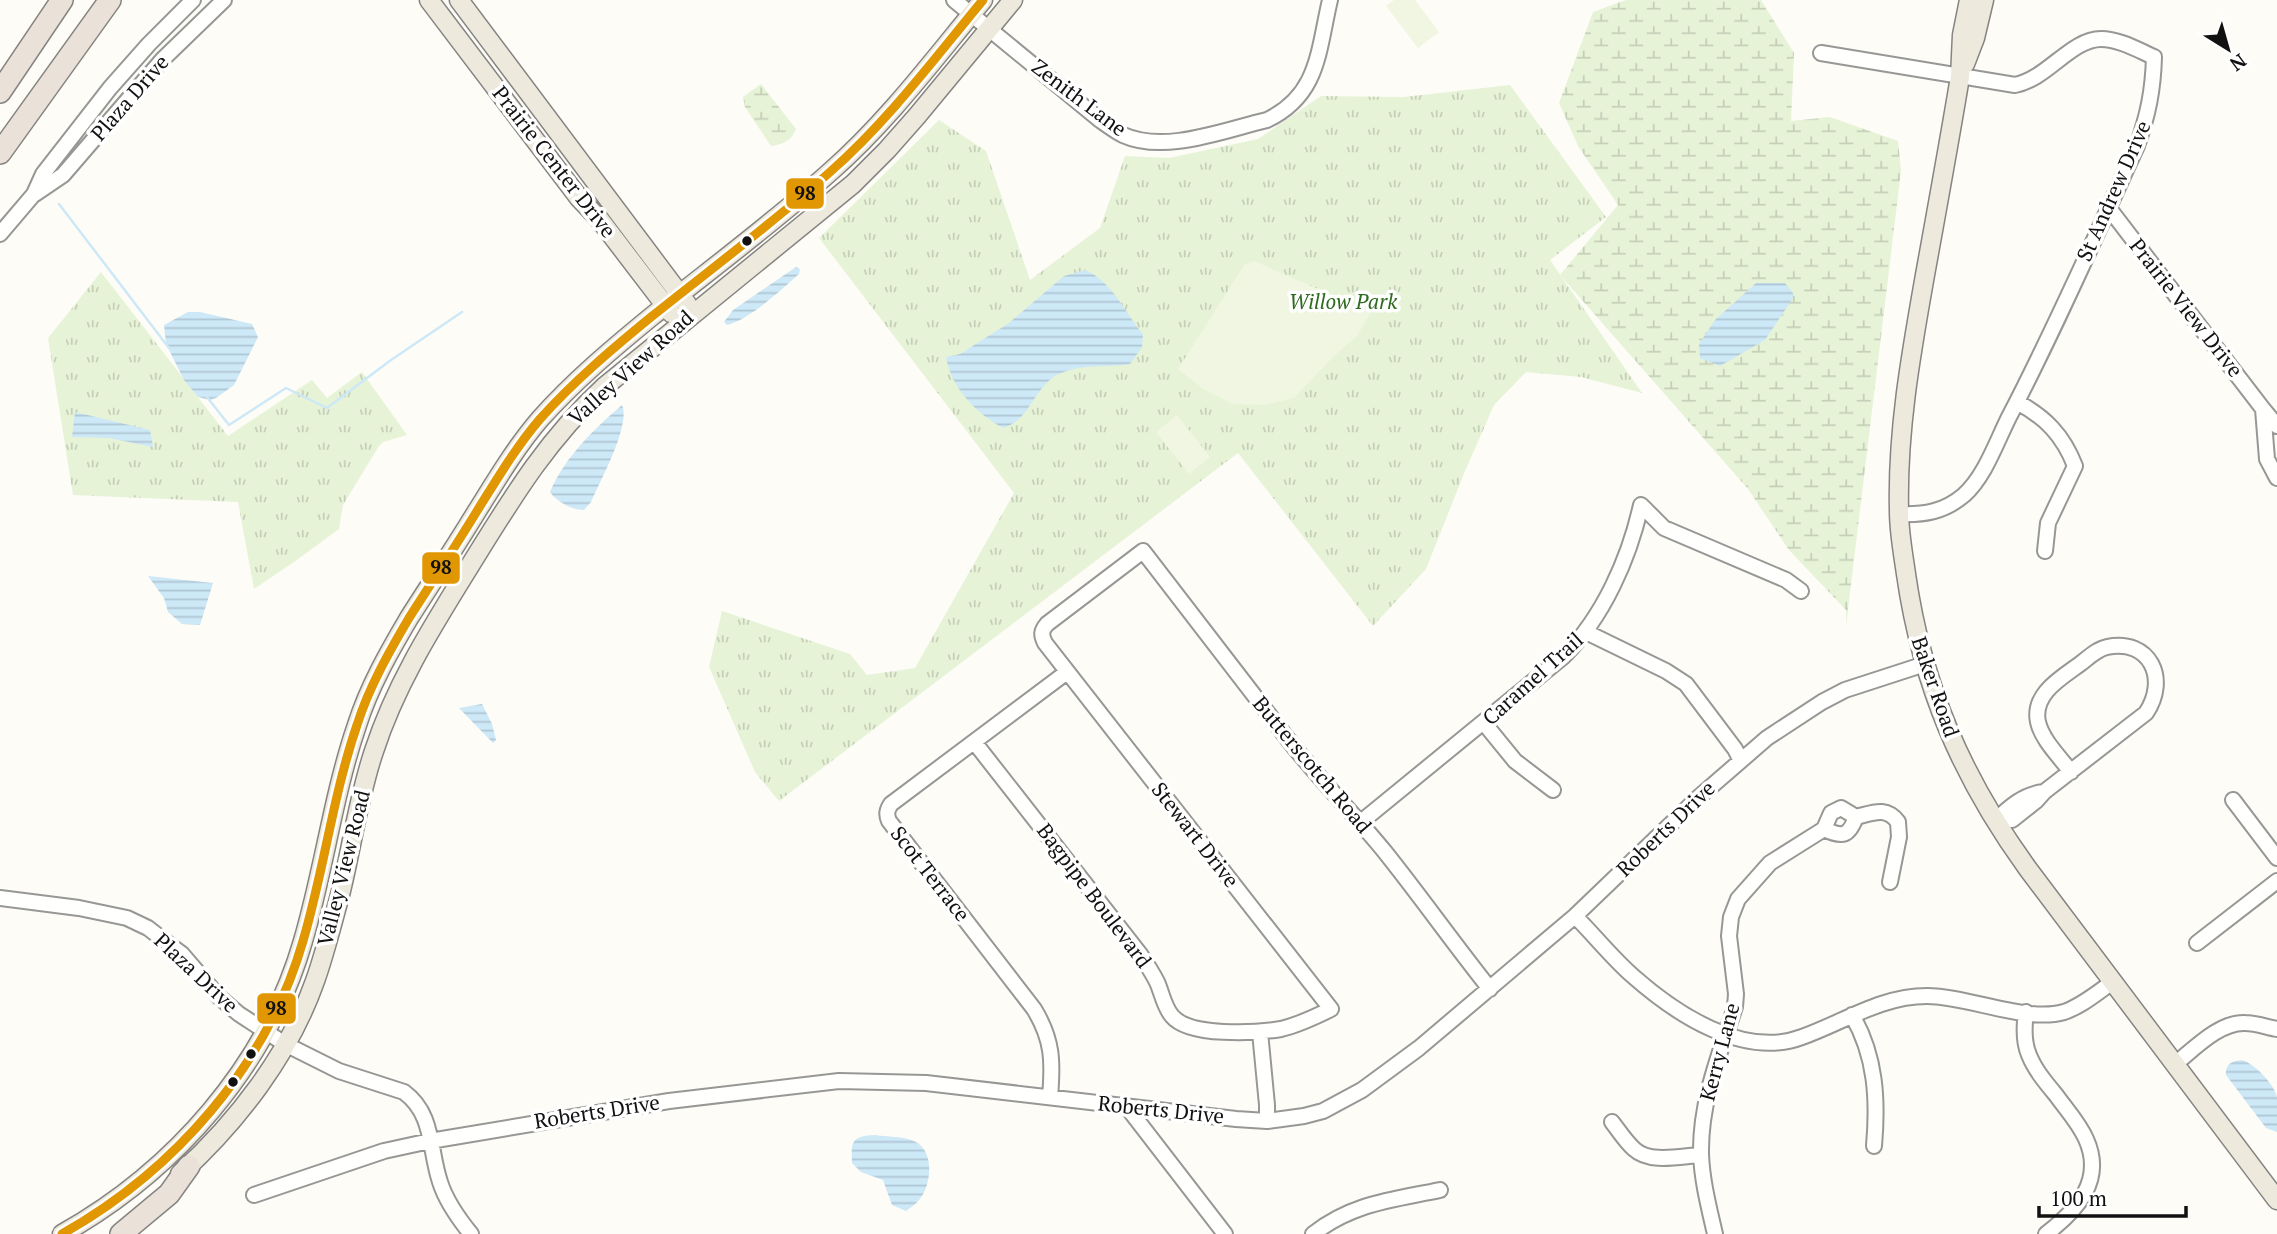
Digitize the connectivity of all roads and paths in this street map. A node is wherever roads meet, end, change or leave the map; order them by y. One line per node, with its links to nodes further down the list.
1 (62, 0): 16 (highway)
2 (110, 0): 17 (highway)
3 (193, 0): 18 (street, Plaza Drive)
4 (224, 0): 18 (street, Plaza Drive)
5 (429, 0): 21 (main road, Prairie Center Drive)
6 (460, 0): 21 (main road, Prairie Center Drive)
7 (954, 0): 12 (street, Zenith Lane)
8 (1013, 0): 13 (main road, Valley View Road)
9 (1330, 0): 13 (street, Zenith Lane)
10 (1969, 0): 15 (main road, Baker Road)
11 (1984, 0): 15 (main road, Baker Road)
12 (977, 7): 13 (street, Zenith Lane); 21 (main road, Valley View Road)
13 (990, 29): 22 (main road, Valley View Road)
14 (1821, 53): 15 (street, St Andrew Drive)
15 (1960, 77): 19 (street, St Andrew Drive); 27 (main road, Baker Road)
16 (0, 92)
17 (0, 153)
18 (34, 194): 20 (street, Plaza Drive)
19 (2109, 207): 23 (street, St Andrew Drive); 24 (street, Prairie View Drive)
20 (0, 234)
21 (673, 300): 22 (main road, Prairie Center Drive); 55 (main road, Valley View Road)
22 (687, 318): 58 (main road, Valley View Road)
23 (2017, 402): 27 (street, St Andrew Drive); 29 (street)
24 (2263, 409): 25 (street, Prairie View Drive); 26 (street)
25 (2277, 426)
26 (2277, 478)
27 (1899, 514): 32 (main road, Baker Road)
28 (1143, 551): 33 (street, Stewart Drive); 42 (street, Butterscotch Road)
29 (2045, 551)
30 (1801, 591): 31 (street, Caramel Trail)
31 (1586, 632): 34 (street, Caramel Trail); 36 (street)
32 (1925, 664): 36 (street, Roberts Drive); 41 (main road, Baker Road)
33 (1068, 672): 35 (street, Scot Terrace); 56 (street, Stewart Drive)
34 (1484, 723): 38 (street); 42 (street, Caramel Trail)
35 (975, 743): 56 (street, Bagpipe Boulevard); 60 (street, Scot Terrace)
36 (1740, 759): 48 (street, Roberts Drive)
37 (2071, 772): 37 (street); 41 (street)
38 (1553, 790)
39 (2233, 800): 44 (street)
40 (1856, 817): 43 (street, Kerry Lane); 43 (street, Kerry Lane); 46 (street, Kerry Lane)
41 (1995, 821): 50 (main road, Baker Road)
42 (1360, 822): 51 (street, Butterscotch Road)
43 (1824, 829): 57 (street, Kerry Lane)
44 (2277, 858)
45 (2277, 881): 49 (street)
46 (1889, 882)
47 (0, 898): 55 (street, Plaza Drive)
48 (1575, 916): 51 (street, Roberts Drive); 57 (street)
49 (2197, 943)
50 (2114, 981): 52 (street); 59 (main road, Baker Road)
51 (1486, 984): 62 (street, Roberts Drive)
52 (2026, 1013): 53 (street); 78 (street)
53 (1852, 1015): 57 (street); 65 (street)
54 (2277, 1029): 59 (street)
55 (266, 1032): 58 (street, Plaza Drive); 71 (main road, Valley View Road)
56 (1260, 1032): 62 (street)
57 (1725, 1034): 66 (street, Kerry Lane)
58 (285, 1044): 64 (street, Plaza Drive); 67 (main road, Valley View Road)
59 (2175, 1064): 70 (main road, Baker Road)
60 (1050, 1097): 61 (street, Roberts Drive); 64 (street, Roberts Drive)
61 (1127, 1107): 62 (street, Roberts Drive); 75 (street)
62 (1266, 1121)
63 (1612, 1122): 66 (street)
64 (430, 1141): 69 (street, Roberts Drive); 74 (street, Plaza Drive)
65 (1874, 1146)
66 (1701, 1155): 77 (street, Kerry Lane)
67 (189, 1166): 72 (main road, Valley View Road); 73 (highway)
68 (1440, 1190): 76 (street)
69 (254, 1195)
70 (2277, 1200)
71 (62, 1234)
72 (107, 1234)
73 (121, 1234)
74 (471, 1234)
75 (1225, 1234)
76 (1313, 1234)
77 (1716, 1234)
78 (2046, 1234)

